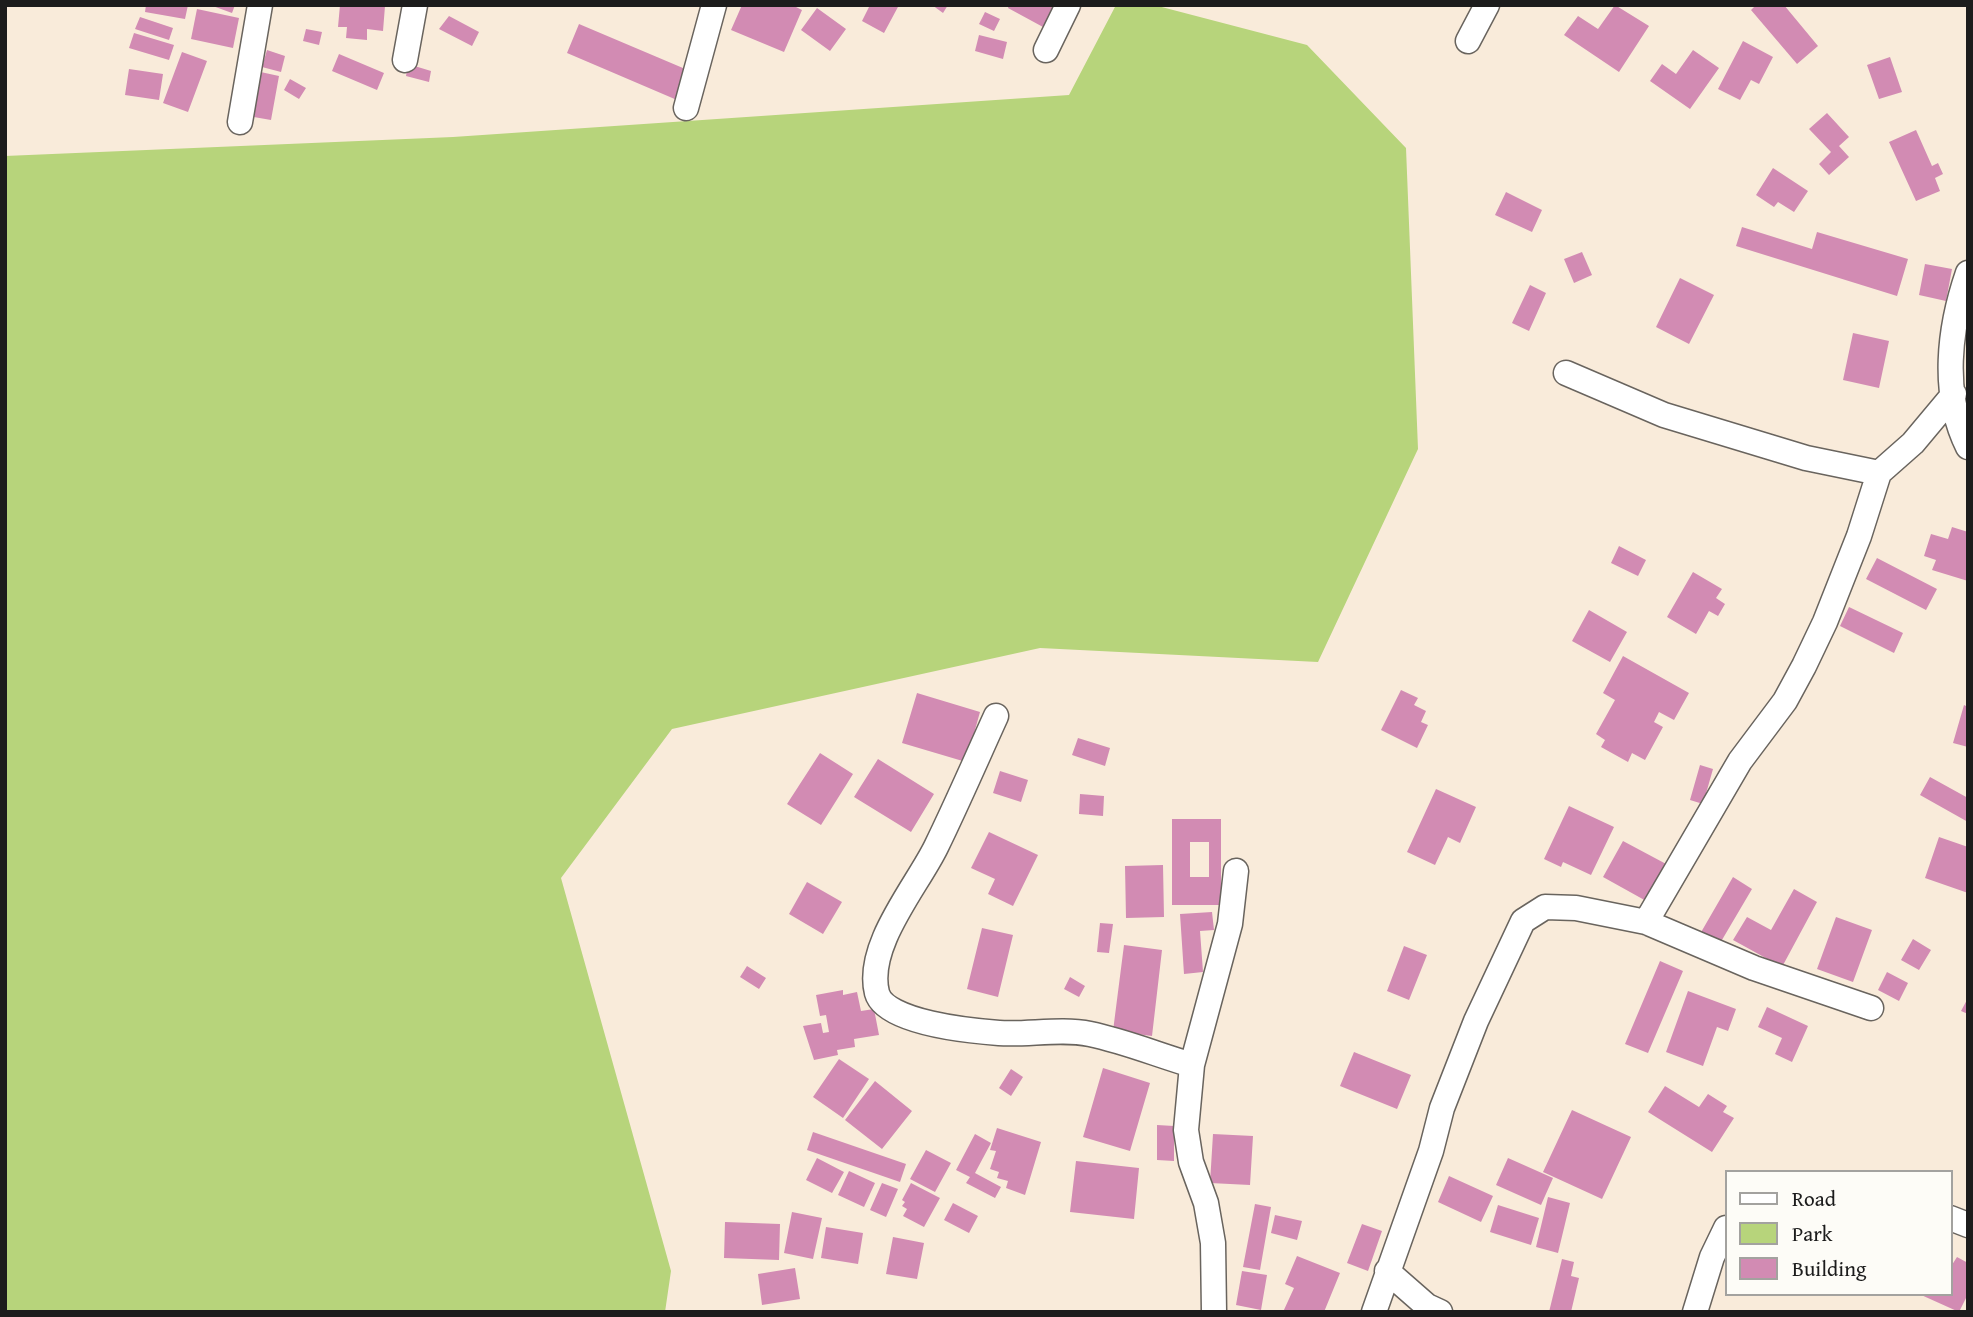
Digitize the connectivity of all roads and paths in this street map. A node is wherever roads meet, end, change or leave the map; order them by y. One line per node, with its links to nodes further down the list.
1 (260, 5): 10 (street)
2 (415, 5): 8 (street)
3 (714, 5): 9 (street)
4 (1068, 5): 7 (street)
5 (1487, 5): 6 (street)
6 (1468, 41)
7 (1046, 50)
8 (405, 60)
9 (686, 108)
10 (240, 122)
11 (1968, 273): 13 (street)
12 (1566, 373): 15 (street)
13 (1954, 394): 14 (street); 15 (street)
14 (1968, 447)
15 (1879, 473): 18 (street)
16 (996, 716): 20 (street)
17 (1236, 871): 20 (street)
18 (1646, 922): 19 (street); 22 (street)
19 (1871, 1008)
20 (1192, 1065): 23 (street)
21 (1724, 1231): 26 (street)
22 (1387, 1272): 24 (street); 25 (street)
23 (1214, 1312)
24 (1374, 1312)
25 (1440, 1312)
26 (1696, 1312)

